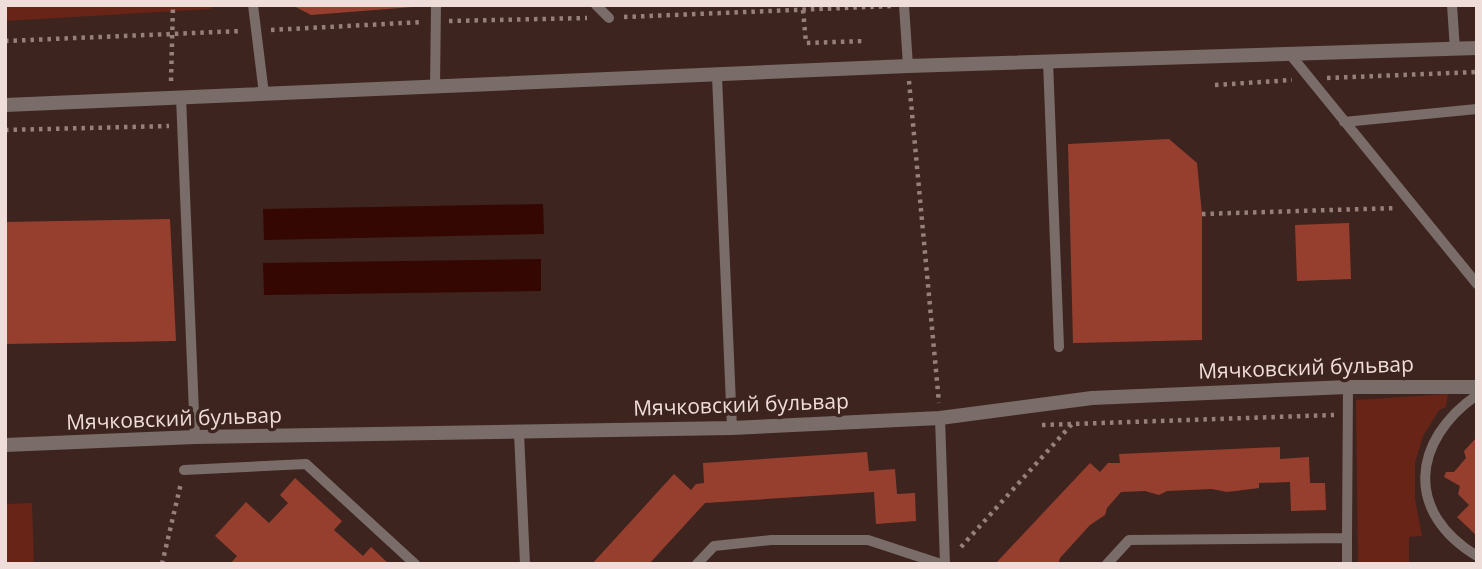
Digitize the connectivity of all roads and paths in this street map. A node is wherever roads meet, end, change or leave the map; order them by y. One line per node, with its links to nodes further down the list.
1 (173, 5): 11 (path)
2 (253, 5): 10 (lane)
3 (436, 5): 9 (lane)
4 (596, 5): 8 (lane)
5 (903, 5): 7 (path); 18 (lane)
6 (1452, 5): 15 (lane)
7 (803, 10): 8 (path); 13 (path)
8 (609, 18): 9 (path)
9 (437, 21): 10 (path); 23 (lane)
10 (256, 31): 11 (path); 24 (lane)
11 (172, 32): 12 (path); 25 (path)
12 (5, 41)
13 (864, 41)
14 (1477, 48): 15 (street)
15 (1454, 50): 16 (street)
16 (1289, 53): 17 (street); 21 (lane)
17 (1048, 61): 18 (street); 35 (lane)
18 (908, 66): 20 (street); 40 (path)
19 (1477, 72): 21 (path)
20 (717, 76): 23 (street); 41 (lane)
21 (1304, 79): 22 (path); 28 (lane)
22 (1215, 85)
23 (435, 88): 24 (street)
24 (264, 94): 25 (street)
25 (176, 97): 26 (street); 29 (lane); 30 (path)
26 (5, 105)
27 (1477, 109): 28 (lane)
28 (1344, 122): 32 (lane)
29 (183, 125): 30 (path); 43 (lane)
30 (169, 126): 31 (path)
31 (5, 130)
32 (1412, 208): 33 (path); 34 (lane)
33 (1202, 214)
34 (1477, 284)
35 (1059, 347)
36 (1348, 387): 37 (street, Мячковский бульвар); 39 (street, Мячковский бульвар); 46 (lane)
37 (1477, 387)
38 (1477, 395): 48 (lane)
39 (1092, 398): 40 (street, Мячковский бульвар); 47 (path)
40 (940, 418): 41 (street, Мячковский бульвар); 53 (lane)
41 (732, 428): 42 (street, Мячковский бульвар)
42 (519, 433): 43 (street, Мячковский бульвар); 51 (lane)
43 (195, 438): 44 (street, Мячковский бульвар)
44 (5, 445)
45 (184, 470): 49 (path); 50 (lane)
46 (1347, 538): 54 (lane); 55 (lane)
47 (955, 554)
48 (1477, 556)
49 (162, 564)
50 (415, 564)
51 (525, 564)
52 (697, 564): 53 (lane)
53 (943, 564)
54 (1107, 564)
55 (1348, 564)

